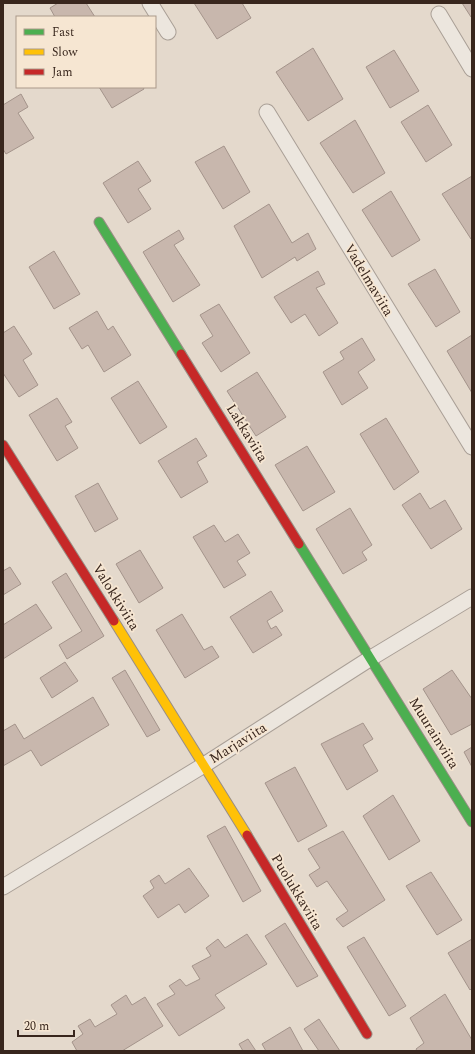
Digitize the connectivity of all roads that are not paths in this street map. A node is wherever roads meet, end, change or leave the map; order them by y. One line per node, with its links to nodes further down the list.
1 (150, 3): 3 (street)
2 (439, 14): 4 (street)
3 (168, 32)
4 (472, 69)
5 (267, 112): 8 (street, Vadelmaviita)
6 (98, 222): 10 (street, Lakkaviita)
7 (3, 445): 11 (street, Valokkiviita)
8 (472, 447)
9 (472, 597): 10 (street, Marjaviita)
10 (371, 658): 11 (street, Marjaviita); 12 (street, Muurainviita)
11 (204, 765): 13 (street, Marjaviita); 14 (street, Puolukkaviita)
12 (472, 822)
13 (3, 887)
14 (367, 1034)

